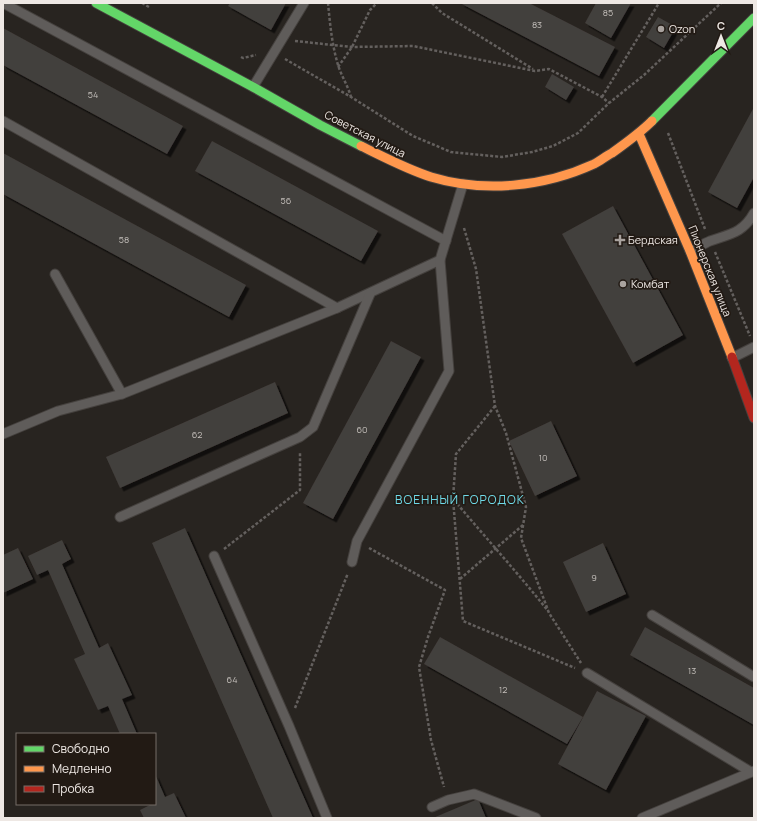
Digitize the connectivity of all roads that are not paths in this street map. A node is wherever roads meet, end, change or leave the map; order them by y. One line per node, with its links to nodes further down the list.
1 (96, 3): 5 (street, Советская улица)
2 (304, 3): 5 (lane)
3 (3, 4): 10 (lane)
4 (754, 18): 7 (street, Советская улица)
5 (253, 87): 8 (street, Советская улица)
6 (3, 121): 15 (lane)
7 (639, 134): 8 (street, Советская улица); 11 (street, Пионерская улица)
8 (463, 184): 10 (lane)
9 (754, 213): 11 (lane)
10 (446, 241): 12 (lane)
11 (690, 251): 17 (street, Пионерская улица)
12 (440, 260): 14 (lane); 23 (lane)
13 (55, 274): 18 (lane)
14 (370, 294): 15 (lane); 21 (lane)
15 (337, 308): 18 (lane)
16 (754, 347): 17 (lane)
17 (732, 358): 19 (street, Пионерская улица)
18 (122, 394): 20 (lane)
19 (754, 418)
20 (3, 434)
21 (120, 517)
22 (214, 556): 29 (lane)
23 (352, 562)
24 (652, 615): 26 (lane)
25 (587, 673): 27 (lane)
26 (754, 677)
27 (753, 771): 31 (lane)
28 (432, 807): 30 (lane)
29 (327, 818)
30 (536, 818)
31 (642, 818)

